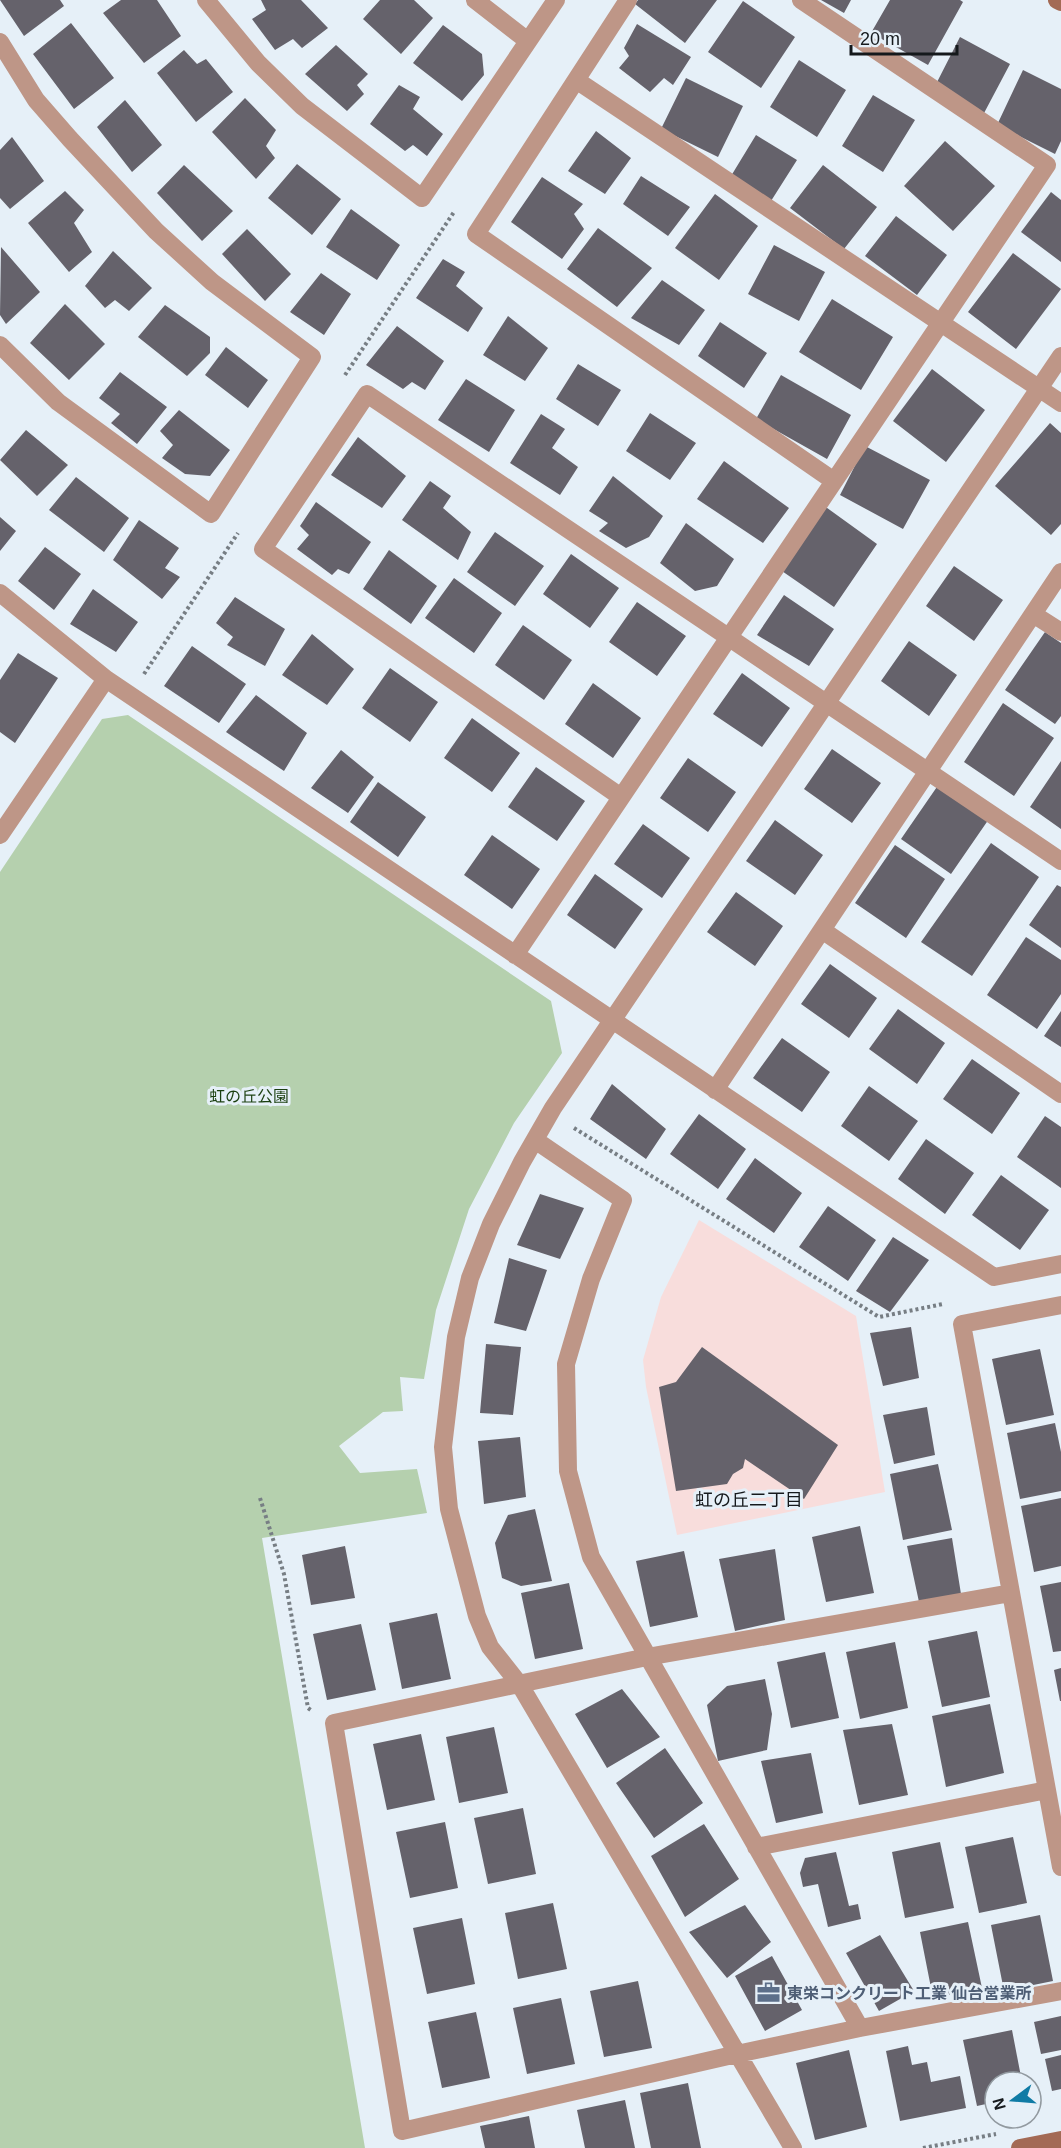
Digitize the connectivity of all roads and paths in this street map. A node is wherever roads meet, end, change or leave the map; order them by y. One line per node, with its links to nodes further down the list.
1 (206, 0): 6 (street)
2 (475, 0): 6 (street)
3 (556, 0): 6 (street)
4 (628, 0): 8 (street)
5 (801, 0): 10 (street)
6 (528, 41)
7 (0, 42): 11 (street)
8 (576, 80): 10 (street); 16 (street)
9 (457, 208): 13 (path)
10 (940, 323): 14 (street); 16 (street)
11 (0, 345)
12 (1061, 356): 14 (street)
13 (343, 377)
14 (1038, 388): 15 (street); 25 (street)
15 (1061, 404)
16 (834, 481): 22 (street)
17 (243, 526): 24 (path)
18 (1061, 572): 20 (street)
19 (0, 593): 23 (street)
20 (1033, 614): 21 (street); 26 (street)
21 (1061, 632)
22 (729, 637): 25 (street); 27 (street); 27 (street)
23 (106, 680): 24 (street); 28 (street)
24 (129, 695): 31 (street)
25 (826, 703): 26 (street); 32 (street)
26 (928, 772): 29 (street); 30 (street)
27 (621, 797): 31 (street)
28 (0, 835)
29 (1061, 861)
30 (822, 930): 33 (street); 34 (street)
31 (515, 955): 32 (street)
32 (612, 1021): 33 (street); 35 (street)
33 (715, 1090): 37 (street)
34 (1061, 1094)
35 (550, 1113): 36 (street); 38 (path)
36 (535, 1140): 42 (street); 43 (street)
37 (1061, 1264)
38 (954, 1302)
39 (1061, 1305): 41 (street)
40 (260, 1498): 44 (path)
41 (1011, 1593): 42 (street); 45 (street)
42 (647, 1657): 43 (street); 46 (street)
43 (520, 1685): 44 (street); 50 (street)
44 (334, 1723): 50 (street)
45 (1047, 1790): 46 (street); 47 (street)
46 (756, 1847): 49 (street)
47 (1061, 1867)
48 (1061, 1991): 49 (street)
49 (860, 2028): 50 (street)
50 (737, 2054): 53 (street)
51 (1004, 2133): 54 (path)
52 (1061, 2140): 55 (street)
53 (793, 2148)
54 (923, 2148)
55 (1020, 2148)

